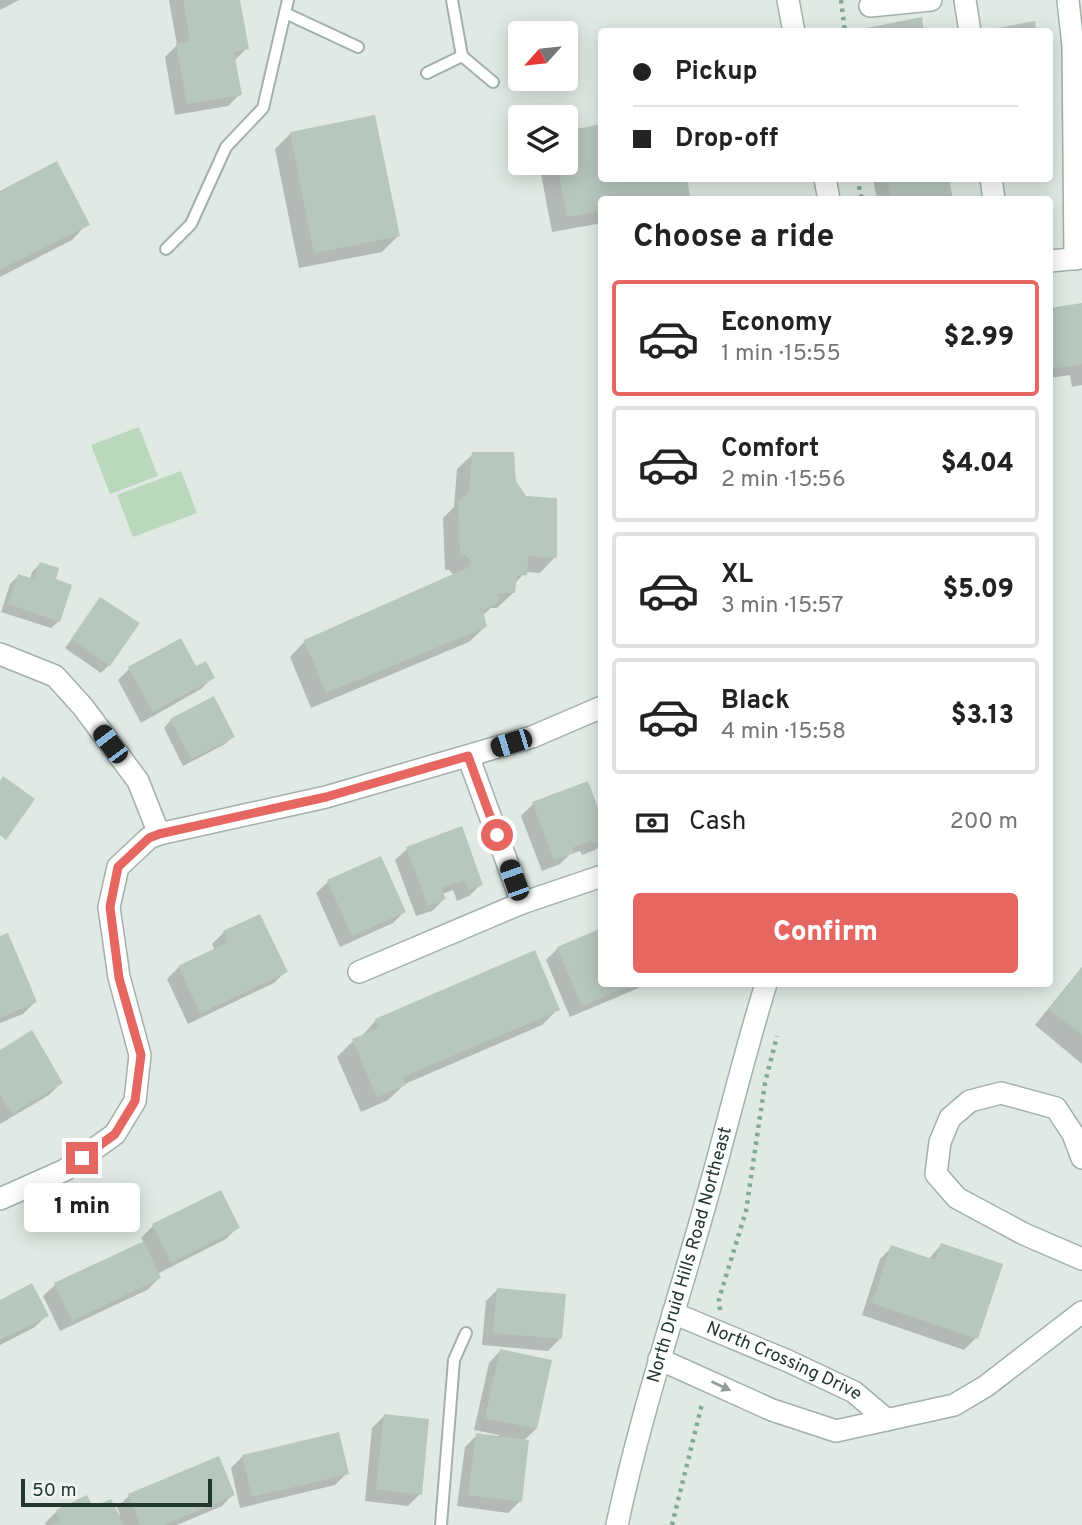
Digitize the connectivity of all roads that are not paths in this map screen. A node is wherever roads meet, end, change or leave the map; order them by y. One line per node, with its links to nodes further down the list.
1 (288, 0): 8 (lane)
2 (452, 0): 12 (lane)
3 (788, 0): 9 (street)
4 (931, 0): 7 (street)
5 (965, 0): 10 (street)
6 (1068, 0): 16 (street)
7 (870, 6)
8 (285, 13): 11 (lane); 15 (lane)
9 (793, 28)
10 (969, 28)
11 (359, 47)
12 (463, 56): 13 (lane); 14 (lane)
13 (428, 73)
14 (494, 82)
15 (166, 249)
16 (1078, 258): 17 (street)
17 (1053, 261)
18 (0, 654): 21 (street)
19 (598, 709): 20 (street)
20 (468, 756): 21 (street); 23 (street)
21 (159, 834): 27 (street)
22 (598, 877): 23 (street)
23 (522, 903): 24 (street)
24 (359, 972)
25 (765, 987): 30 (street, North Druid Hills Road Northeast)
26 (1082, 1158): 28 (street)
27 (0, 1199)
28 (1082, 1259)
29 (1082, 1312): 33 (street, North Crossing Drive)
30 (673, 1313): 32 (street, North Druid Hills Road Northeast); 33 (street, North Crossing Drive)
31 (466, 1333): 34 (lane)
32 (659, 1359): 33 (street, North Crossing Drive, one-way to 33); 35 (street, North Druid Hills Road Northeast)
33 (887, 1420)
34 (440, 1525)
35 (617, 1525)

